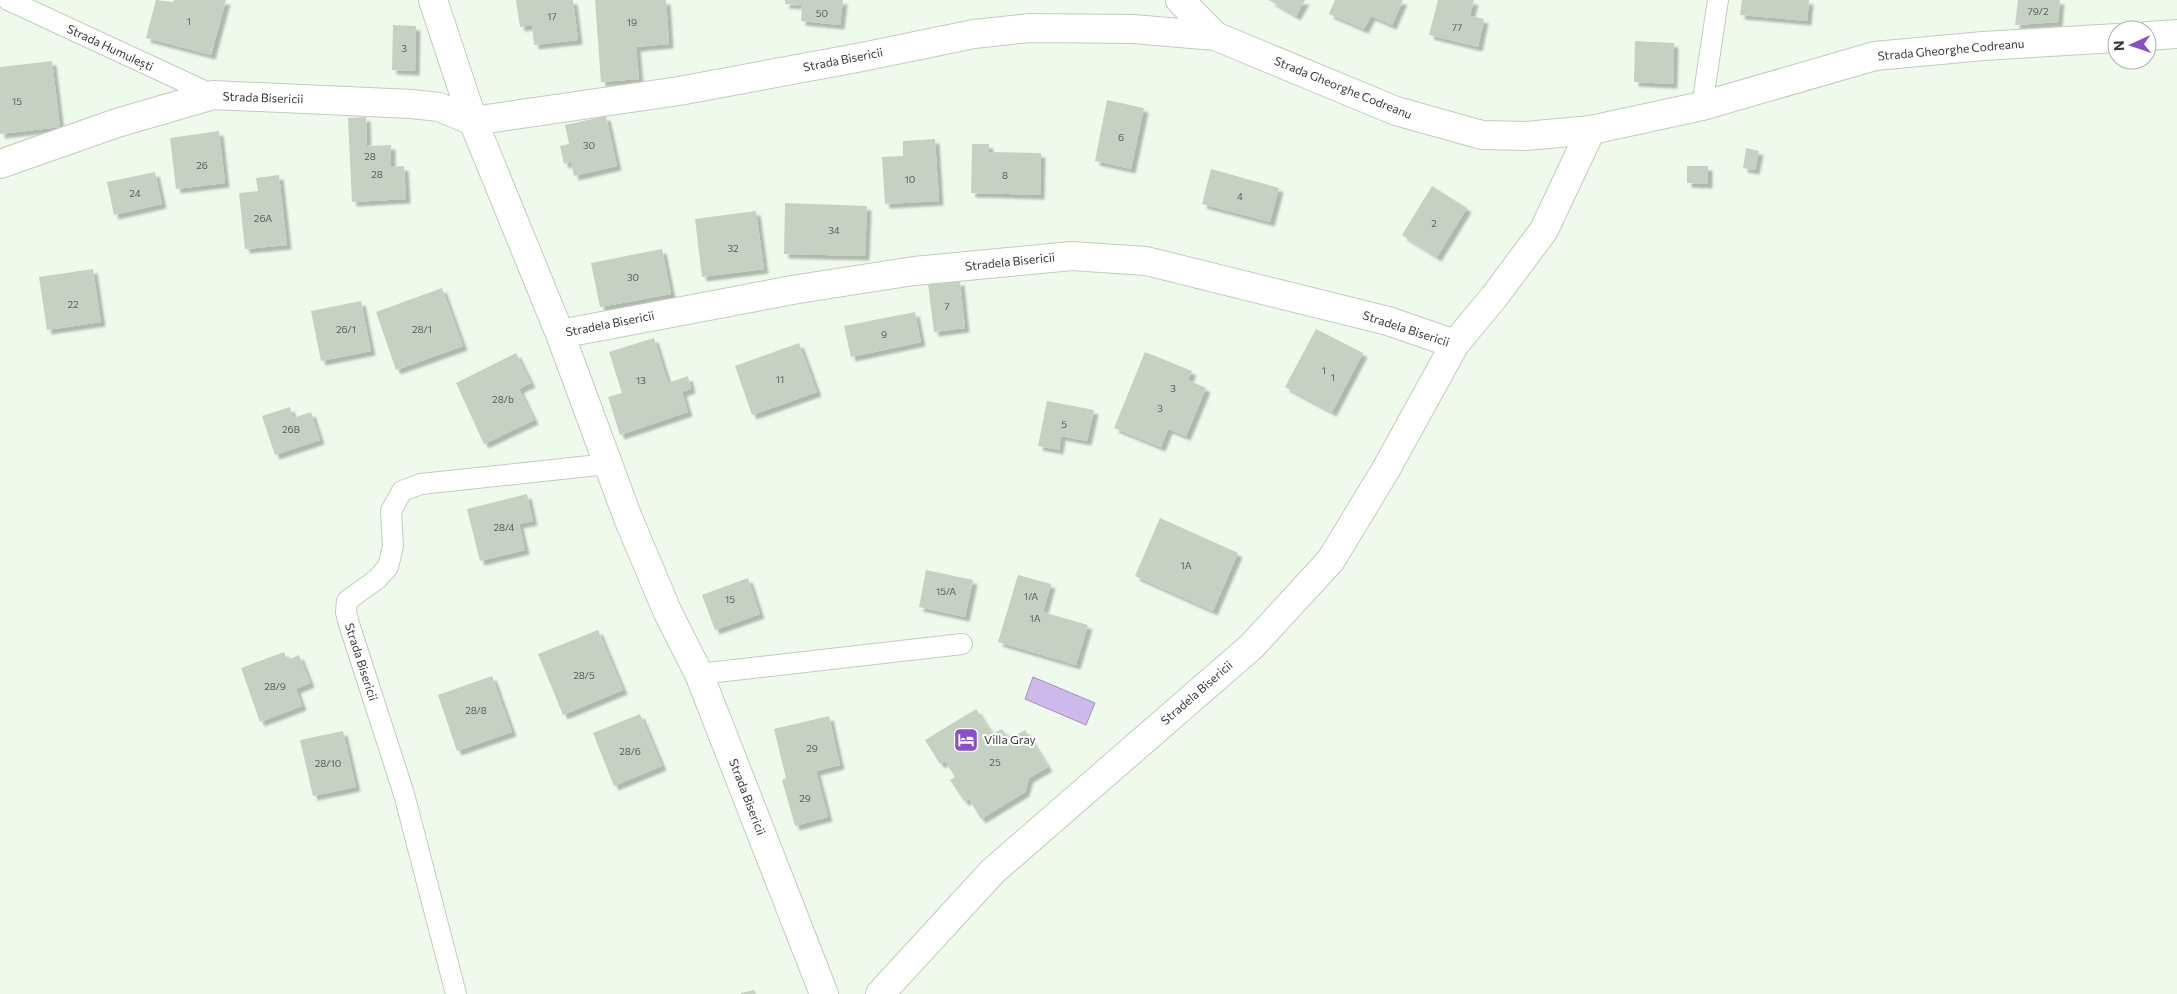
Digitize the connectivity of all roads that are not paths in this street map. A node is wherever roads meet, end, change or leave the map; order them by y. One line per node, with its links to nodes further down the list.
1 (8, 0): 9 (lane, Strada Humulești)
2 (433, 0): 11 (street)
3 (1180, 0): 7 (street, Strada Gheorghe Codreanu)
4 (1718, 0): 10 (lane)
5 (2177, 34): 6 (street)
6 (2157, 35)
7 (1216, 36): 11 (street, Strada Bisericii); 12 (street, Strada Gheorghe Codreanu)
8 (2107, 39): 10 (street, Strada Gheorghe Codreanu)
9 (213, 96): 11 (street, Strada Bisericii); 13 (street, Strada Bisericii)
10 (1702, 106): 12 (street, Strada Gheorghe Codreanu)
11 (473, 122): 14 (street, Strada Bisericii)
12 (1591, 130): 15 (street, Stradela Bisericii)
13 (0, 164)
14 (560, 334): 15 (street, Stradela Bisericii); 16 (street, Strada Bisericii)
15 (1455, 344): 21 (street, Stradela Bisericii)
16 (608, 464): 18 (street, Strada Bisericii); 19 (lane, Strada Bisericii)
17 (962, 644): 18 (lane)
18 (699, 674): 20 (street, Strada Bisericii)
19 (456, 994)
20 (824, 994)
21 (880, 994)

